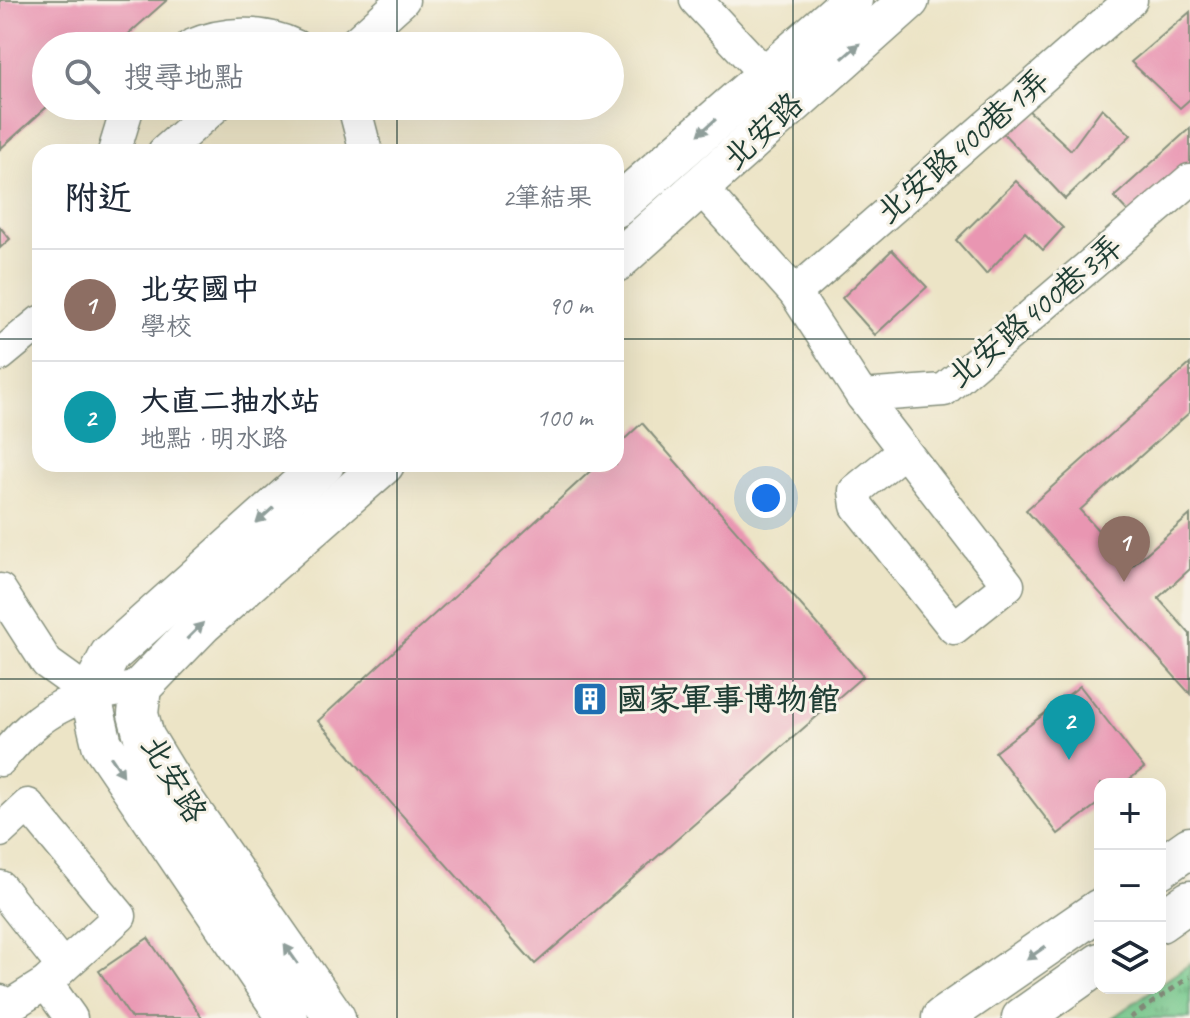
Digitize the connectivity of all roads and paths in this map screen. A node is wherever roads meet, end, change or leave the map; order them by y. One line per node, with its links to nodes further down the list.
1 (403, 0): 6 (street)
2 (696, 0): 7 (street)
3 (852, 0): 7 (main road, 北安路)
4 (909, 0): 8 (main road, 北安路, one-way to 4)
5 (1131, 0): 19 (street, 北安路400巷1弄)
6 (368, 32)
7 (766, 76): 8 (street); 17 (main road, 北安路, one-way to 17)
8 (793, 104): 16 (main road, 北安路)
9 (124, 120): 12 (street)
10 (200, 120): 13 (street)
11 (358, 120): 14 (street)
12 (116, 144)
13 (173, 144)
14 (364, 144)
15 (1190, 180): 22 (street, 北安路400巷3弄)
16 (701, 188): 18 (main road, 北安路); 19 (street)
17 (624, 200)
18 (624, 255)
19 (795, 293): 22 (street)
20 (32, 329): 21 (street)
21 (0, 355)
22 (862, 396): 23 (street)
23 (904, 451): 23 (street)
24 (315, 472): 28 (main road, one-way to 28)
25 (375, 472): 27 (main road, 北安路, one-way to 25)
26 (0, 590): 28 (street)
27 (141, 687): 28 (street); 43 (main road, 北安路, one-way to 27)
28 (90, 694): 29 (street); 42 (main road, 北安路, one-way to 42)
29 (0, 760)
30 (0, 831): 38 (street)
31 (1190, 847): 32 (main road)
32 (1166, 864)
33 (0, 887): 38 (street)
34 (1190, 901): 36 (main road)
35 (1094, 913): 44 (main road, one-way to 44)
36 (1166, 918)
37 (1094, 967): 45 (main road)
38 (55, 975): 40 (street); 41 (street)
39 (1190, 977): 46 (path)
40 (0, 1001)
41 (71, 1018)
42 (288, 1018)
43 (335, 1018)
44 (942, 1018)
45 (1022, 1018)
46 (1130, 1018)

